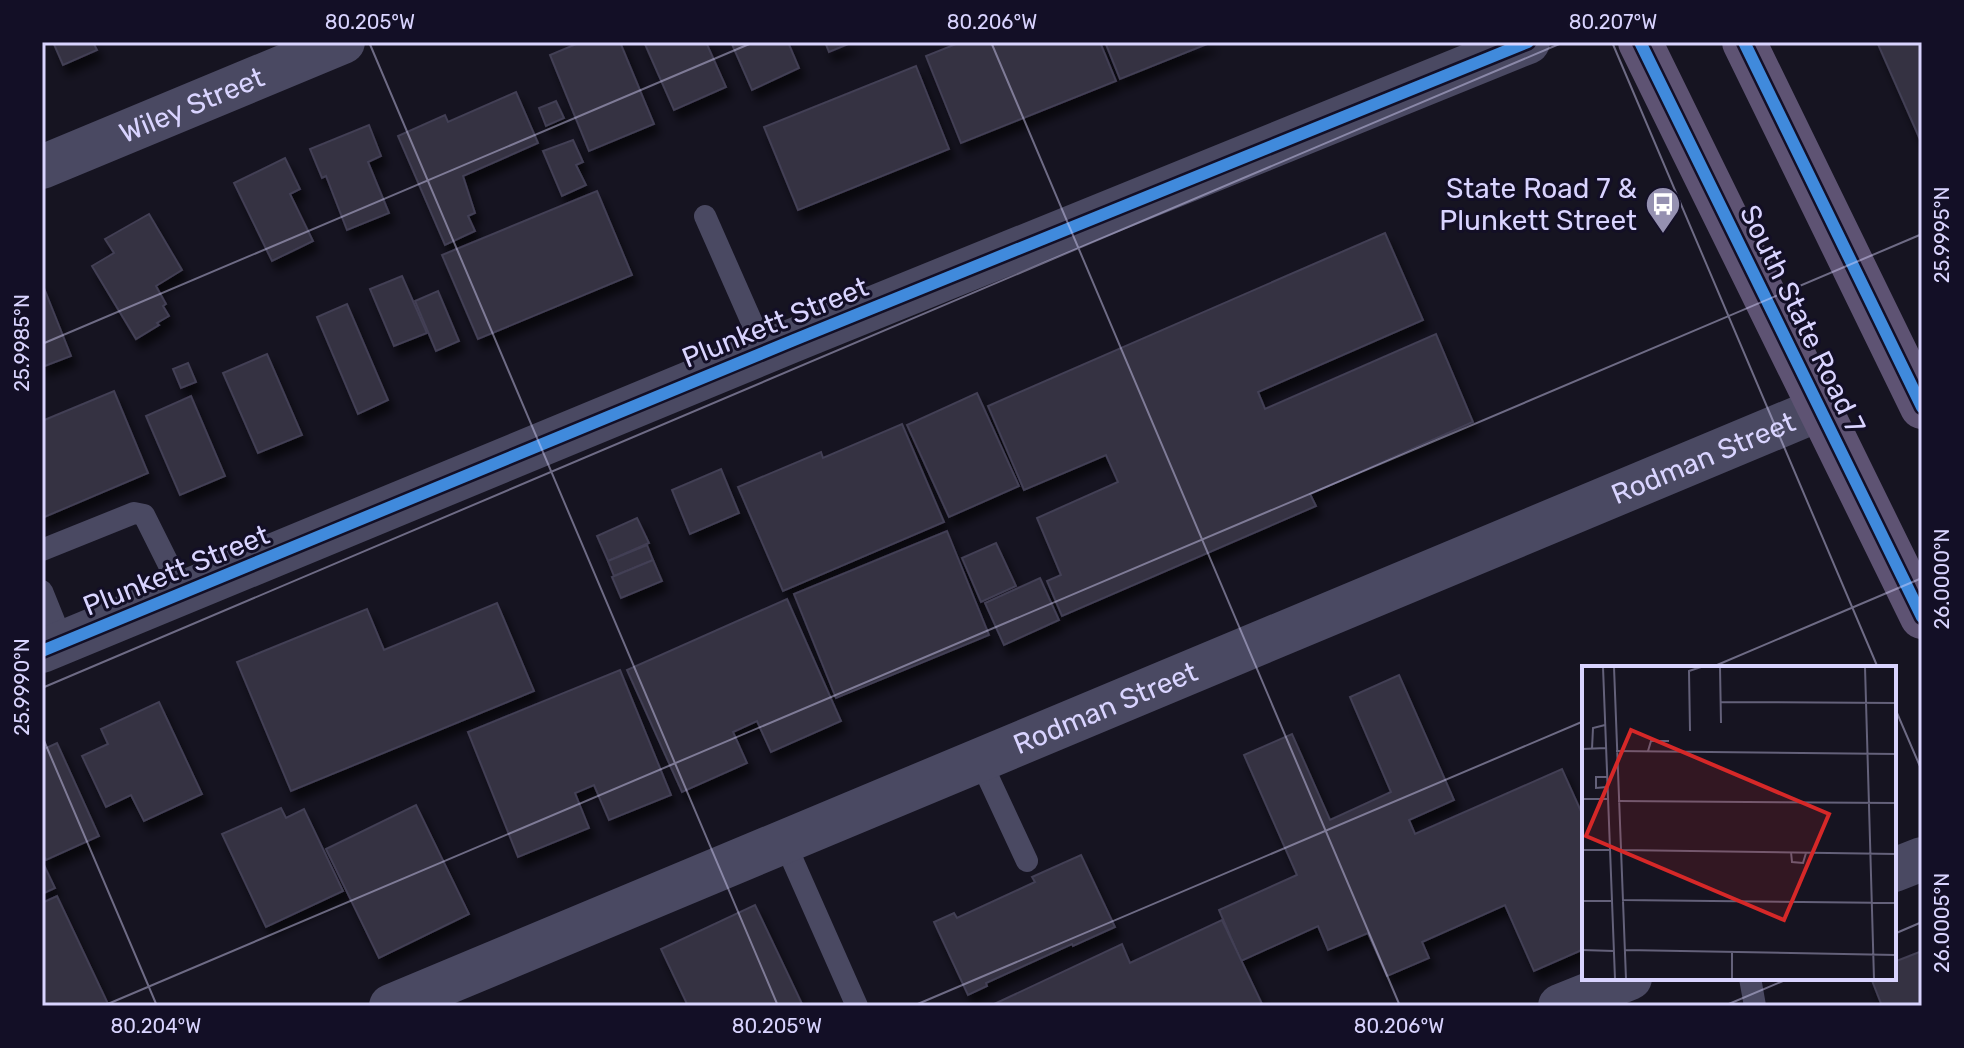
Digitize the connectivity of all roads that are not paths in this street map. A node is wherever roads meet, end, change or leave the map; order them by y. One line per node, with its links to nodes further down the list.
1 (343, 42): 5 (street, Wiley Street)
2 (1528, 42): 7 (street, Plunkett Street)
3 (1640, 42): 9 (main road, South State Road 7)
4 (1744, 42): 8 (main road)
5 (42, 167)
6 (705, 216): 7 (lane)
7 (765, 352): 12 (street, Plunkett Street)
8 (1919, 395)
9 (1820, 409): 13 (main road, South State Road 7); 15 (street, Rodman Street)
10 (42, 550): 12 (lane)
11 (42, 591): 14 (lane)
12 (183, 593): 14 (street, Plunkett Street)
13 (1922, 617)
14 (52, 647)
15 (980, 760): 16 (street, Rodman Street); 18 (lane)
16 (784, 841): 22 (street, Rodman Street); 23 (lane)
17 (1922, 859): 19 (street)
18 (1027, 861)
19 (1896, 869)
20 (1625, 980): 24 (street)
21 (1750, 980): 25 (lane)
22 (391, 1006)
23 (857, 1006)
24 (1560, 1006)
25 (1755, 1006)

